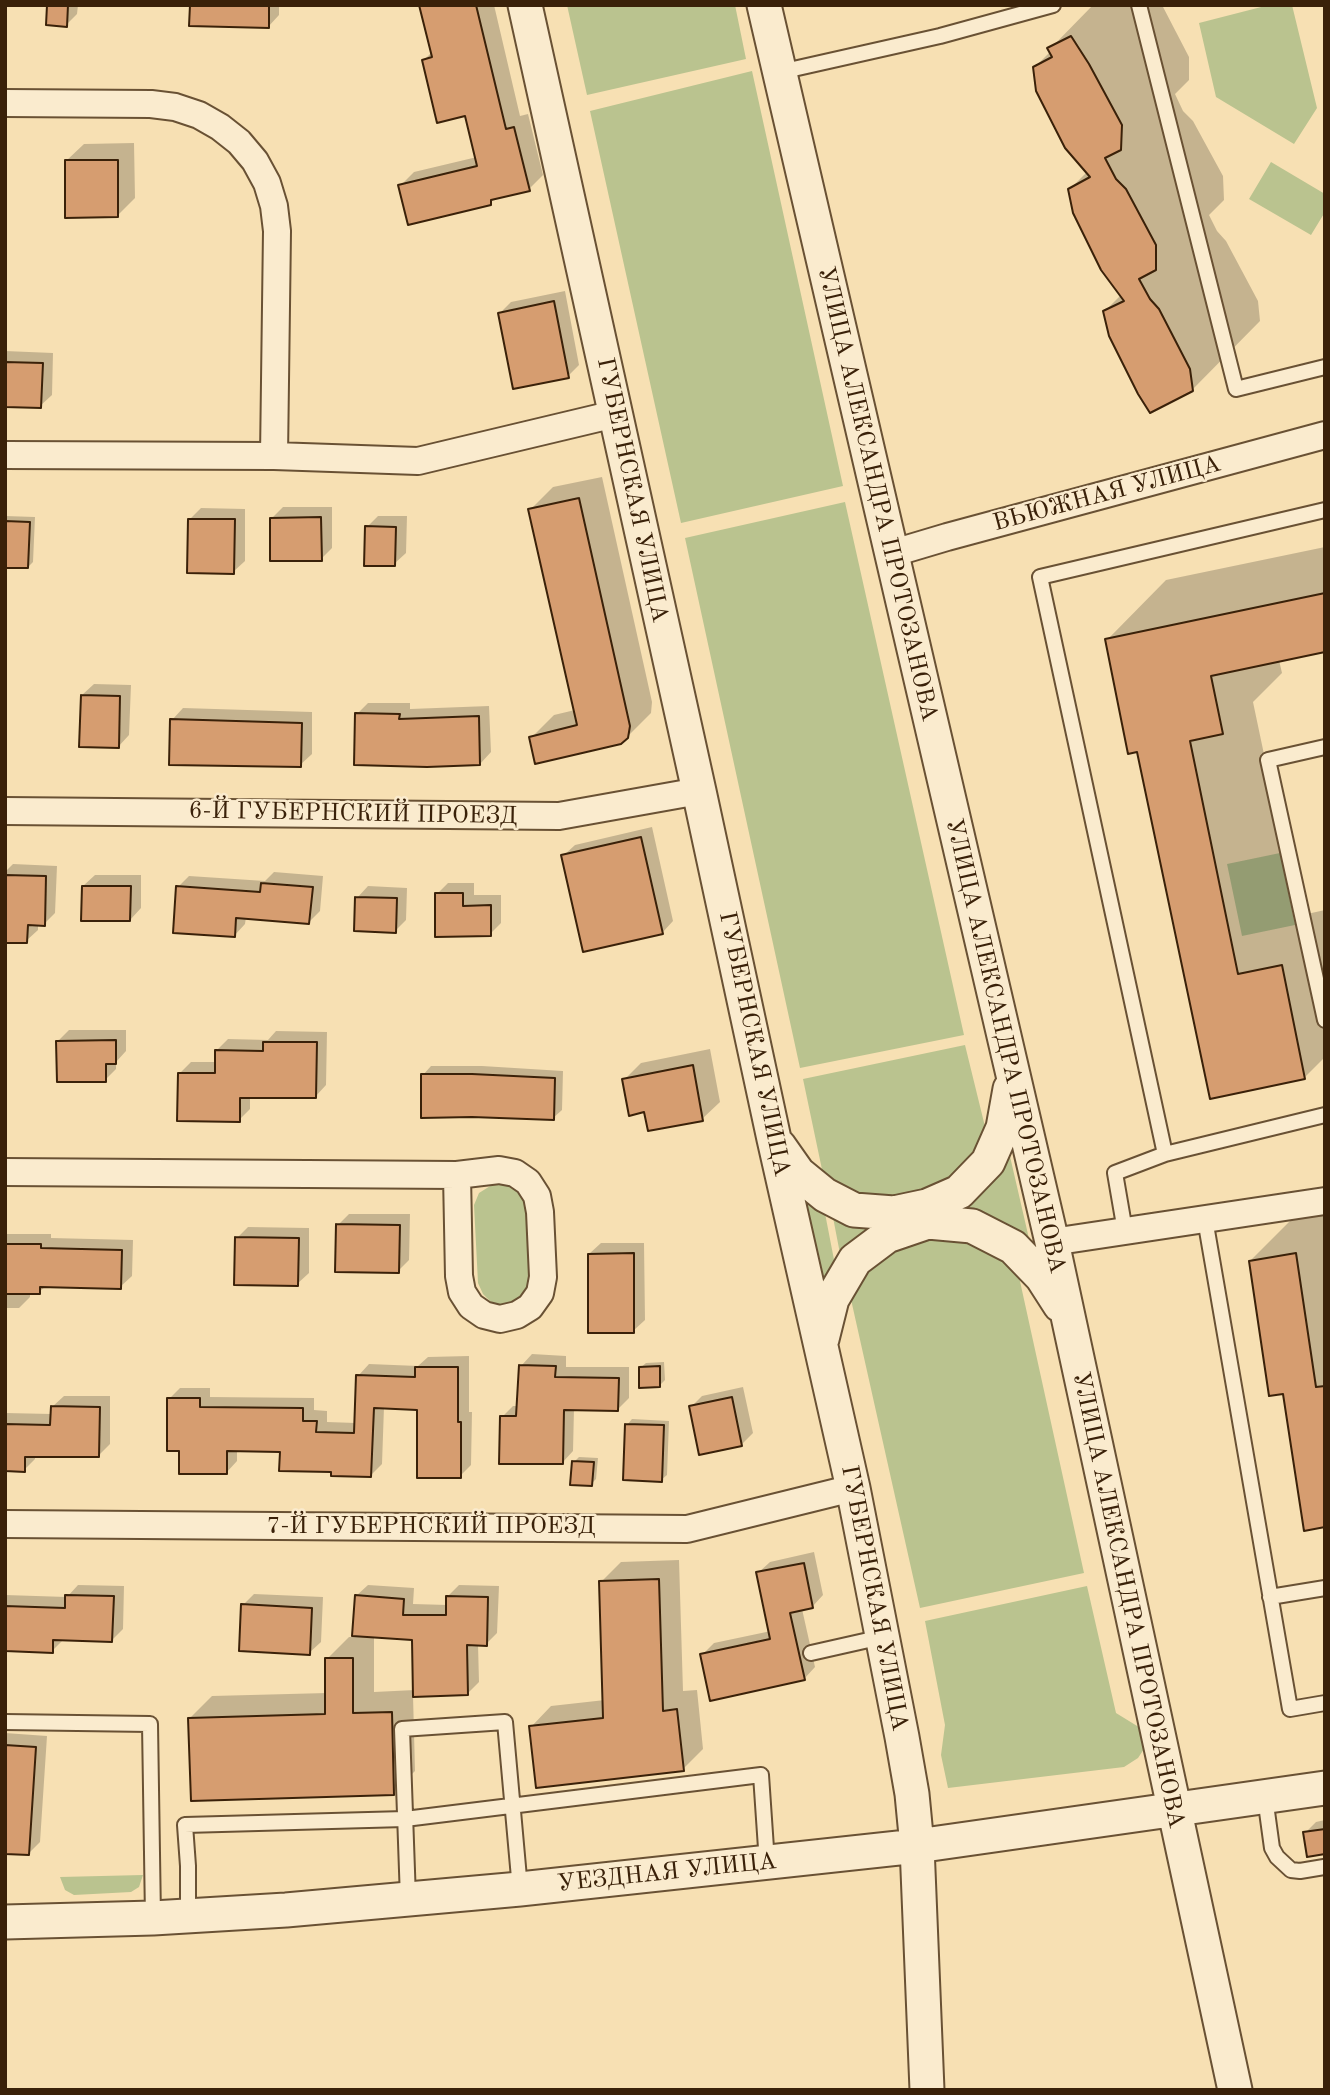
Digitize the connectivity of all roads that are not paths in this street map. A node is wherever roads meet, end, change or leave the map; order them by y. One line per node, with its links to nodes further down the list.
1 (525, 5): 8 (street, ГУБЕРНСКАЯ УЛИЦА)
2 (764, 5): 5 (street, УЛИЦА АЛЕКСАНДРА ПРОТОЗАНОВА)
3 (1053, 5): 5 (lane)
4 (1139, 5): 7 (lane)
5 (778, 72): 13 (street, УЛИЦА АЛЕКСАНДРА ПРОТОЗАНОВА)
6 (5, 103): 11 (street)
7 (1325, 366)
8 (615, 414): 11 (street); 15 (street, ГУБЕРНСКАЯ УЛИЦА)
9 (1325, 435): 13 (street, ВЬЮЖНАЯ УЛИЦА)
10 (5, 455): 11 (street)
11 (274, 456)
12 (1325, 510): 21 (lane)
13 (890, 554): 18 (street, УЛИЦА АЛЕКСАНДРА ПРОТОЗАНОВА)
14 (1325, 747): 17 (lane)
15 (699, 791): 16 (street, 6-Й ГУБЕРНСКИЙ ПРОЕЗД); 20 (street, ГУБЕРНСКАЯ УЛИЦА)
16 (5, 811)
17 (1325, 1020)
18 (1012, 1077): 20 (street); 27 (street, УЛИЦА АЛЕКСАНДРА ПРОТОЗАНОВА)
19 (1325, 1115): 21 (lane)
20 (774, 1139): 29 (street, ГУБЕРНСКАЯ УЛИЦА)
21 (1165, 1154): 26 (lane)
22 (5, 1172): 23 (street)
23 (457, 1175): 23 (street)
24 (1325, 1200): 25 (street)
25 (1205, 1219): 26 (street); 33 (lane)
26 (1125, 1231): 27 (street)
27 (1052, 1242): 28 (street, УЛИЦА АЛЕКСАНДРА ПРОТОЗАНОВА)
28 (1067, 1316): 29 (street); 41 (street, УЛИЦА АЛЕКСАНДРА ПРОТОЗАНОВА)
29 (820, 1347): 30 (street, ГУБЕРНСКАЯ УЛИЦА)
30 (853, 1488): 31 (street, 7-Й ГУБЕРНСКИЙ ПРОЕЗД); 34 (street, ГУБЕРНСКАЯ УЛИЦА)
31 (5, 1524)
32 (1325, 1588): 33 (lane)
33 (1270, 1597): 36 (lane)
34 (882, 1637): 35 (lane); 43 (street, ГУБЕРНСКАЯ УЛИЦА)
35 (811, 1653)
36 (1325, 1703)
37 (5, 1722): 49 (lane)
38 (1325, 1788): 39 (street, УЕЗДНАЯ УЛИЦА)
39 (1265, 1797): 41 (street, УЕЗДНАЯ УЛИЦА); 45 (lane)
40 (513, 1806): 42 (lane); 42 (lane); 44 (lane); 46 (lane)
41 (1173, 1810): 43 (street, УЕЗДНАЯ УЛИЦА); 52 (street, УЛИЦА АЛЕКСАНДРА ПРОТОЗАНОВА)
42 (405, 1819): 47 (lane); 48 (lane)
43 (917, 1846): 44 (street, УЕЗДНАЯ УЛИЦА); 51 (street, ГУБЕРНСКАЯ УЛИЦА)
44 (766, 1863): 46 (street, УЕЗДНАЯ УЛИЦА)
45 (1324, 1867)
46 (520, 1889): 47 (street, УЕЗДНАЯ УЛИЦА)
47 (408, 1899): 48 (street, УЕЗДНАЯ УЛИЦА)
48 (188, 1916): 49 (street, УЕЗДНАЯ УЛИЦА)
49 (153, 1918): 50 (street, УЕЗДНАЯ УЛИЦА)
50 (5, 1922)
51 (927, 2090)
52 (1235, 2090)

